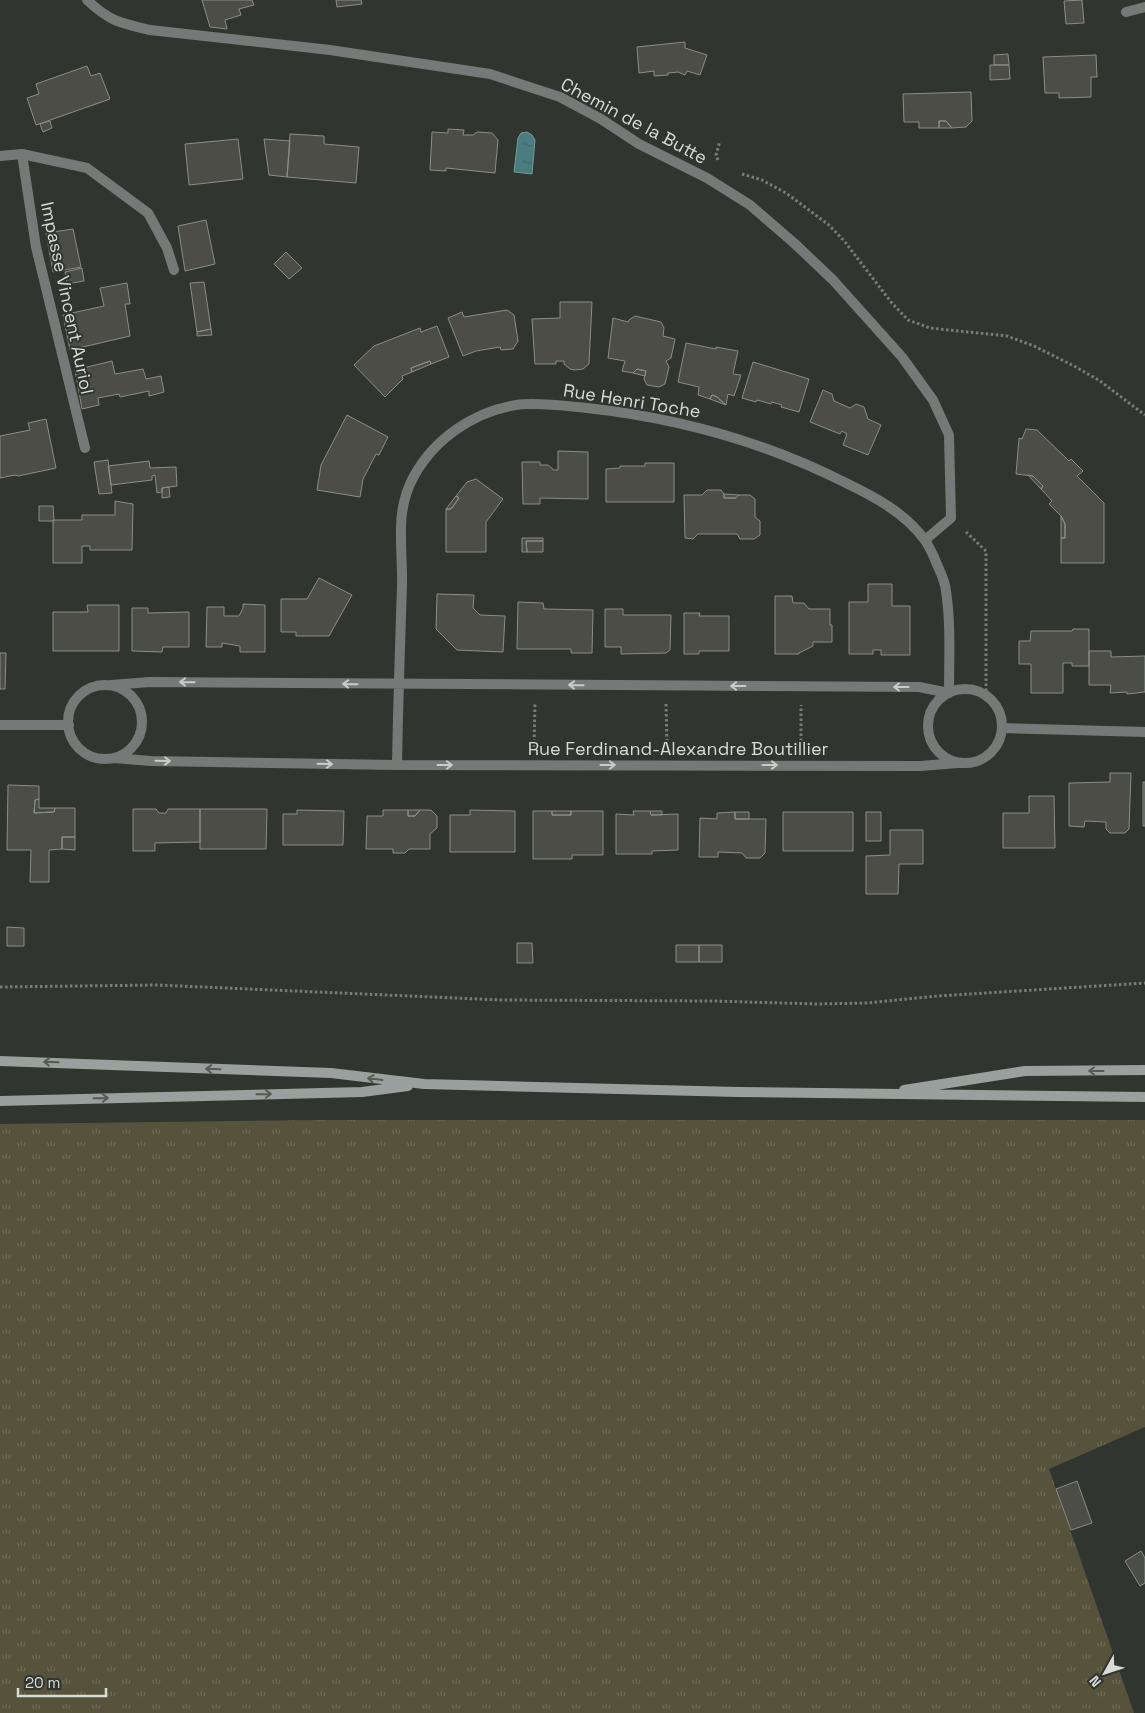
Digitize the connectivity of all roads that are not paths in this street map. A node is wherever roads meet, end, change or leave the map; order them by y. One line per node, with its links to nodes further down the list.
1 (86, 0): 8 (street, Chemin de la Butte)
2 (1145, 7): 3 (street)
3 (1126, 12)
4 (22, 154): 5 (street); 6 (street); 7 (street, Impasse Vincent Auriol)
5 (0, 156)
6 (174, 270)
7 (85, 448)
8 (926, 540): 9 (street, Rue Henri Toche); 11 (street, Rue Henri Toche)
9 (398, 684): 10 (street, one-way to 10); 11 (street, one-way to 9); 18 (street)
10 (110, 685): 13 (street); 16 (street)
11 (949, 693): 14 (street); 17 (street)
12 (0, 725): 13 (street)
13 (69, 725): 16 (street)
14 (1002, 728): 15 (street); 17 (street)
15 (1145, 732)
16 (114, 758): 18 (street, Rue Ferdinand-Alexandre Boutillier, one-way to 18)
17 (958, 763): 18 (street, Rue Ferdinand-Alexandre Boutillier, one-way to 17)
18 (397, 765)
19 (0, 1061): 21 (main road, one-way to 19)
20 (1145, 1070): 22 (main road, one-way to 22)
21 (424, 1084): 22 (main road); 24 (main road, one-way to 21)
22 (876, 1094): 23 (main road)
23 (1145, 1097)
24 (0, 1101)

